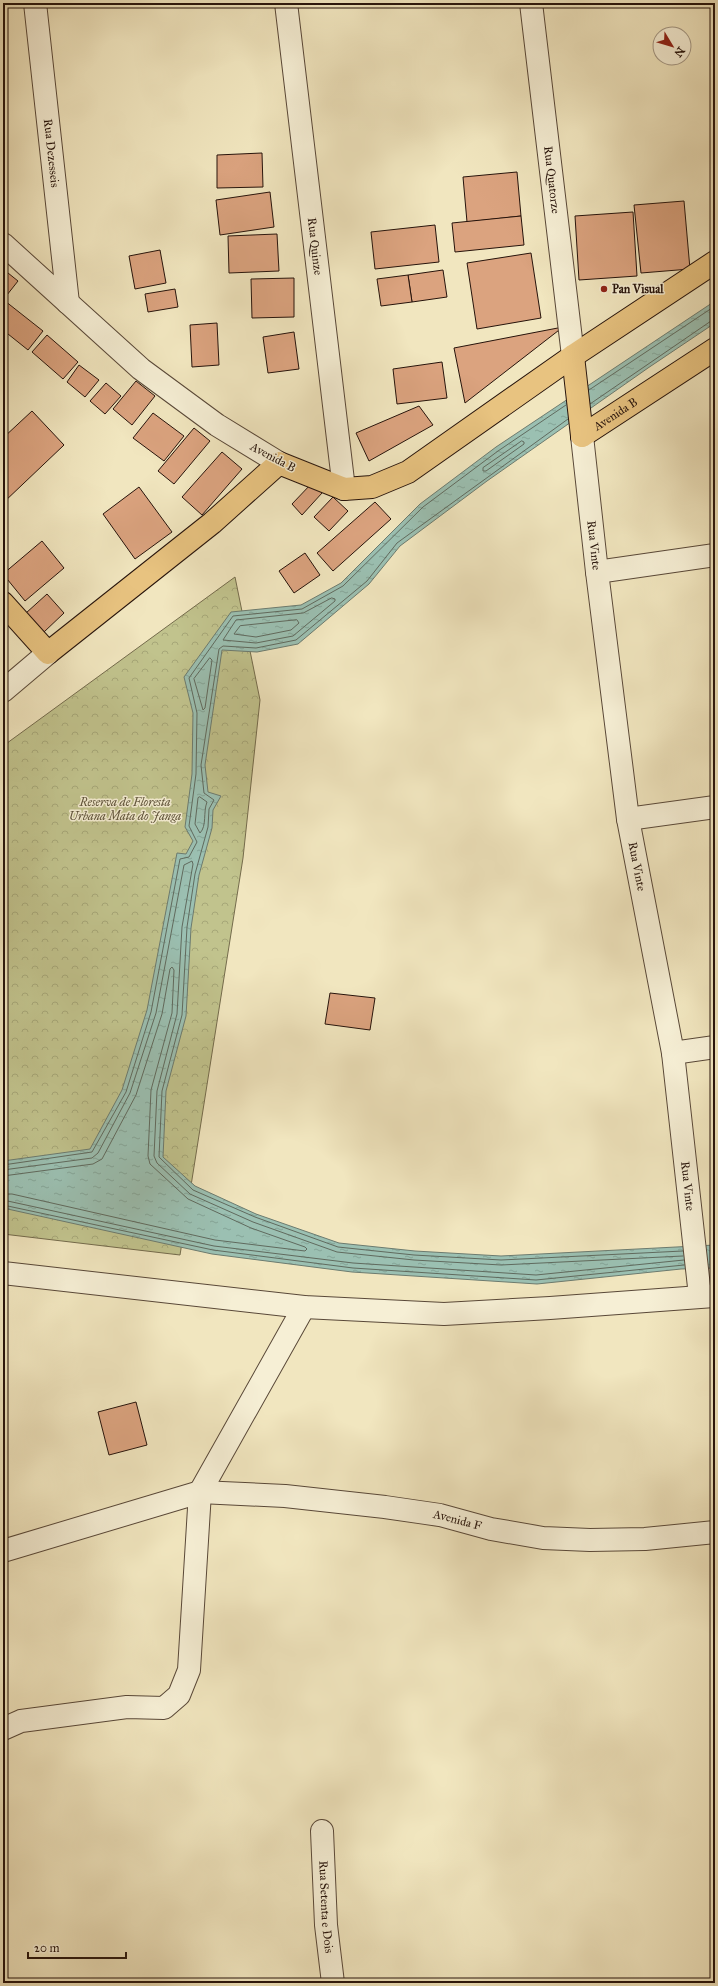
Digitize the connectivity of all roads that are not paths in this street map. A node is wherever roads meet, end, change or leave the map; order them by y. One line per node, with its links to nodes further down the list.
1 (35, 3): 6 (street, Rua Dezesseis)
2 (286, 3): 11 (street, Rua Quinze)
3 (531, 3): 8 (street, Rua Quatorze)
4 (3, 244): 6 (street, Avenida B)
5 (715, 262): 8 (main road, Avenida B)
6 (68, 303): 10 (street, Avenida B)
7 (715, 349): 9 (main road, Avenida B)
8 (573, 358): 9 (main road, Avenida B); 11 (main road, Avenida B)
9 (582, 434): 13 (street, Rua Vinte)
10 (279, 463): 11 (main road, Avenida B); 15 (main road)
11 (344, 489)
12 (715, 555): 13 (street)
13 (597, 572): 18 (street, Rua Vinte)
14 (3, 603): 15 (main road)
15 (48, 653): 16 (street)
16 (3, 691)
17 (715, 807): 18 (street)
18 (628, 819): 20 (street, Rua Vinte)
19 (715, 1047): 20 (street)
20 (673, 1053): 22 (street, Rua Vinte)
21 (3, 1273): 23 (street)
22 (705, 1294): 23 (street)
23 (304, 1307): 24 (street)
24 (200, 1492): 25 (street, Avenida F); 26 (street, Avenida F); 27 (street)
25 (715, 1532)
26 (3, 1551)
27 (3, 1729)
28 (322, 1831): 29 (street, Rua Setenta e Dois)
29 (334, 1983)

